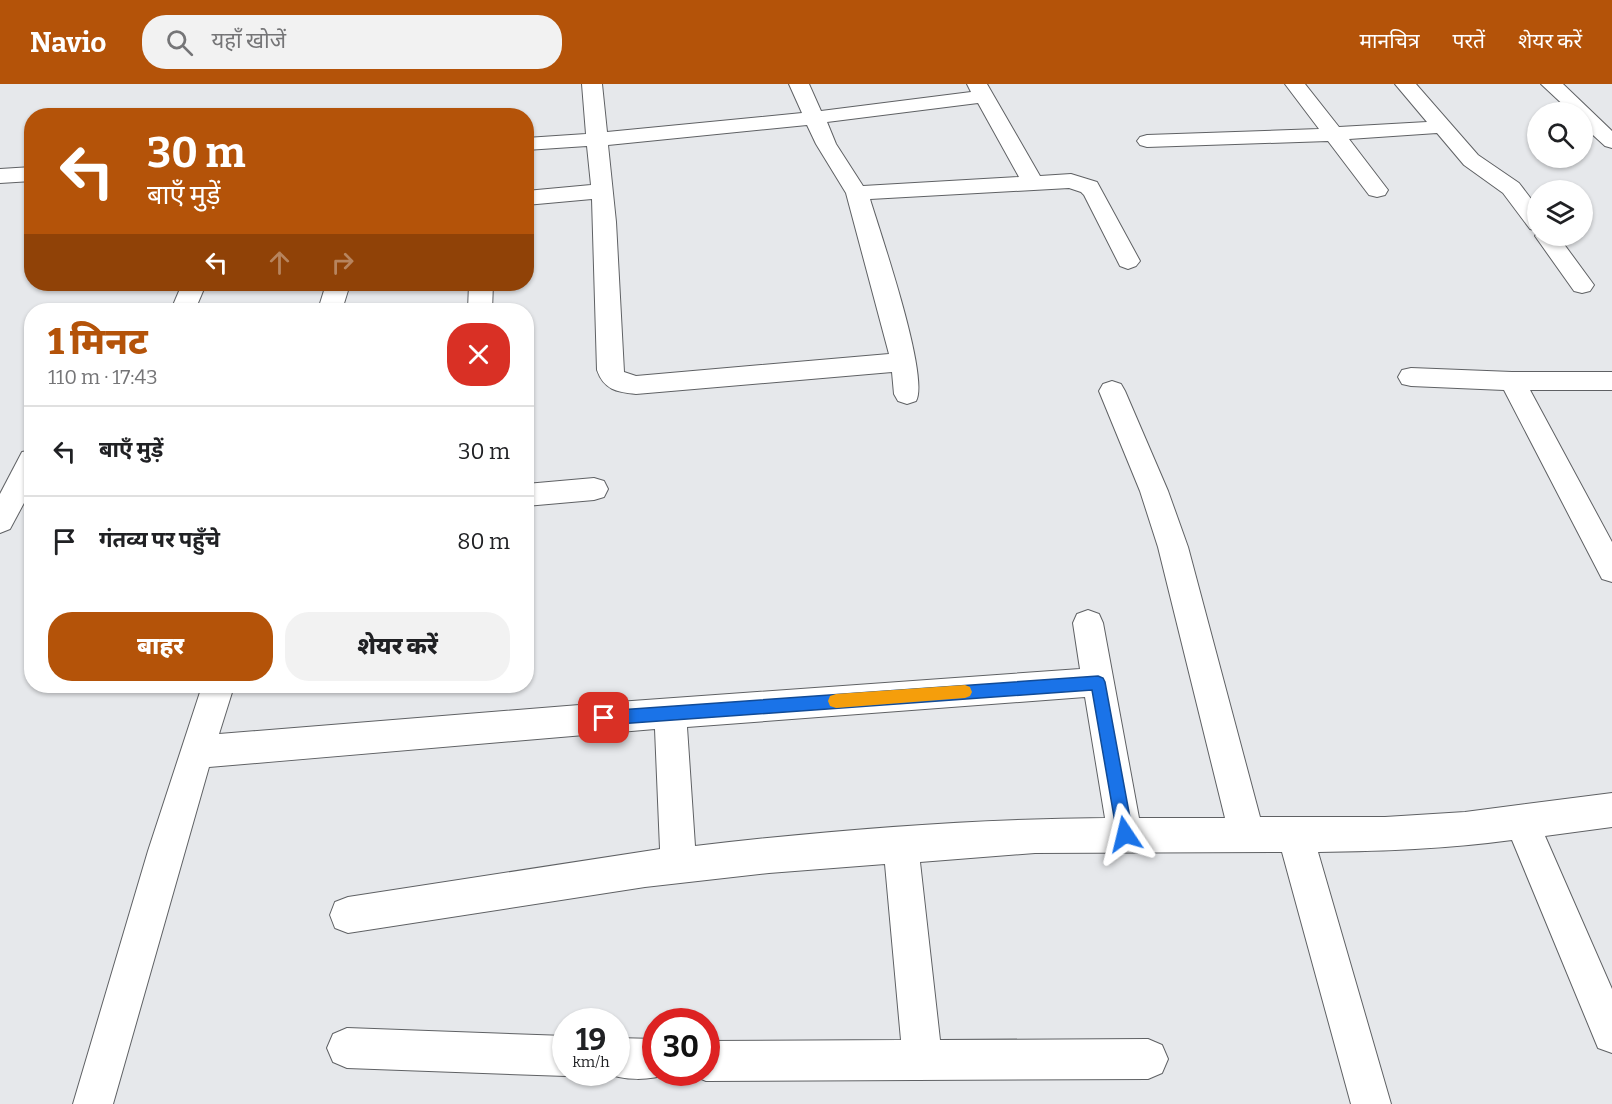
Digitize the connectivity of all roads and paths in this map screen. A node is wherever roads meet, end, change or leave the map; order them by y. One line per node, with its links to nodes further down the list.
1 (592, 84): 12 (street)
2 (799, 84): 8 (street)
3 (1295, 84): 11 (street)
4 (1405, 84): 10 (street)
5 (1551, 84): 7 (street)
6 (980, 90): 8 (street); 18 (street)
7 (1570, 102)
8 (814, 118): 12 (street); 21 (street)
9 (1593, 124): 14 (street)
10 (1442, 127): 11 (street); 23 (street)
11 (1334, 134): 13 (street); 19 (street)
12 (596, 140): 15 (street); 20 (street)
13 (1147, 141)
14 (1612, 142)
15 (534, 144)
16 (24, 174): 17 (street)
17 (0, 176)
18 (1033, 183): 21 (street); 25 (street)
19 (1377, 190)
20 (601, 191): 22 (street); 27 (street)
21 (857, 193): 27 (street)
22 (534, 197)
23 (1527, 209)
24 (1553, 246): 26 (street)
25 (1128, 261)
26 (1582, 285)
27 (903, 362): 32 (street)
28 (1411, 377): 29 (street)
29 (1512, 381): 30 (street); 37 (street)
30 (1612, 381)
31 (1112, 391): 46 (street)
32 (907, 394)
33 (24, 475): 36 (street)
34 (594, 489): 35 (street)
35 (534, 494)
36 (0, 521)
37 (1612, 570)
38 (1088, 623): 39 (street)
39 (1098, 682): 41 (street); 45 (street)
40 (216, 693): 42 (street)
41 (670, 713): 42 (street); 49 (street)
42 (197, 752): 57 (street)
43 (1612, 810): 44 (street)
44 (1522, 822): 47 (street); 51 (street)
45 (1125, 834): 46 (street); 48 (street)
46 (1247, 834): 47 (street)
47 (1295, 834): 58 (street)
48 (901, 846): 49 (street); 55 (street)
49 (679, 865): 50 (street)
50 (348, 915)
51 (1612, 1034)
52 (347, 1048): 53 (street)
53 (552, 1055)
54 (1148, 1059): 55 (street)
55 (923, 1060): 56 (street)
56 (720, 1061)
57 (93, 1104)
58 (1371, 1104)

